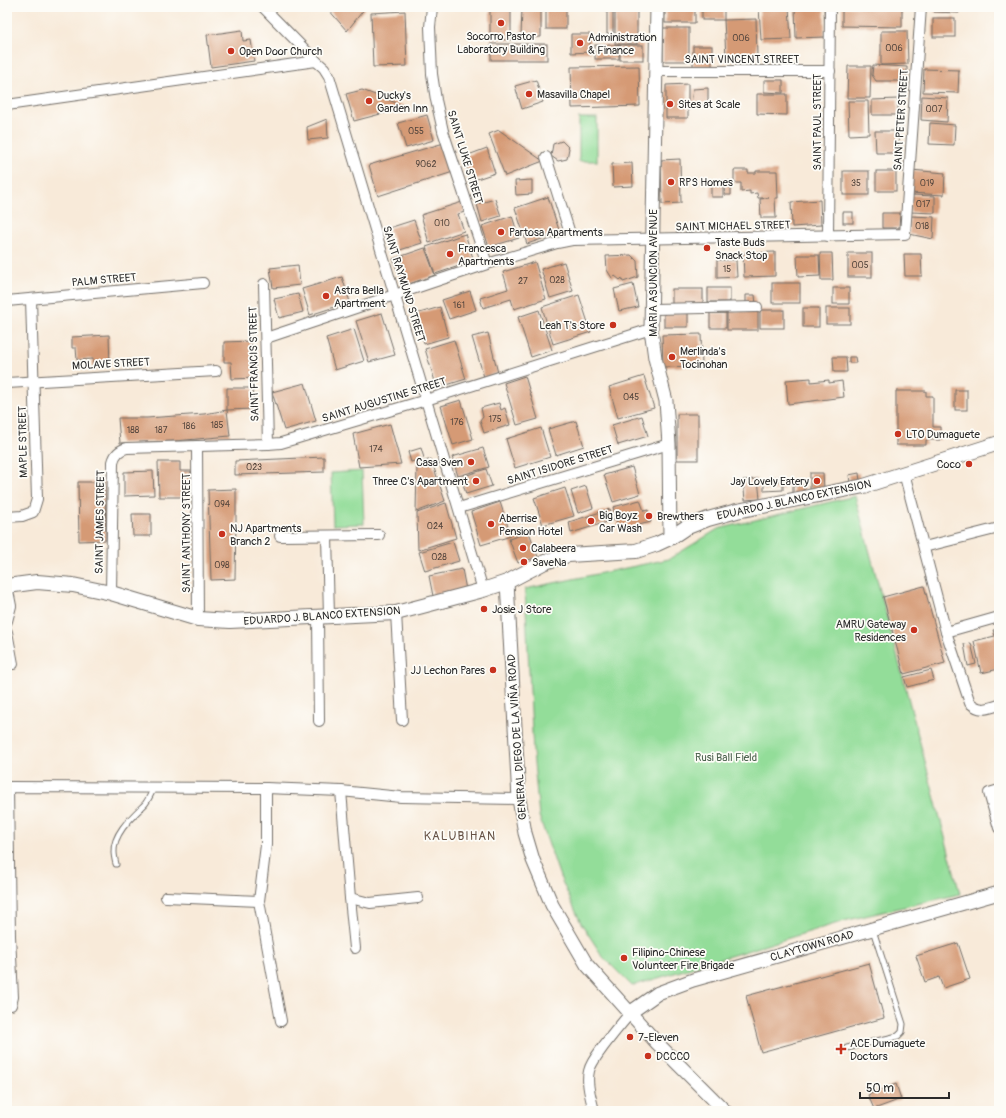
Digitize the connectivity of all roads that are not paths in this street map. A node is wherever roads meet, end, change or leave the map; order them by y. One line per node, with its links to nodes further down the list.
1 (263, 7): 6 (street, SAINT RAYMUND STREET)
2 (432, 7): 15 (street, SAINT LUKE STREET)
3 (657, 7): 7 (street, MARIA ASUNCION AVENUE)
4 (830, 7): 8 (street, SAINT PAUL STREET)
5 (921, 7): 11 (street, SAINT PETER STREET)
6 (316, 61): 9 (street); 18 (street, SAINT RAYMUND STREET)
7 (655, 71): 8 (street, SAINT VINCENT STREET); 13 (street, MARIA ASUNCION AVENUE)
8 (830, 71): 12 (street, SAINT PAUL STREET)
9 (7, 105)
10 (546, 157): 14 (street)
11 (905, 234): 12 (street, SAINT MICHAEL STREET)
12 (828, 236): 13 (street, SAINT MICHAEL STREET)
13 (653, 239): 14 (street, SAINT MICHAEL STREET); 22 (street, MARIA ASUNCION AVENUE)
14 (572, 240): 15 (street, SAINT MICHAEL STREET)
15 (487, 264): 18 (street, SAINT MICHAEL STREET)
16 (203, 283): 19 (street, PALM STREET)
17 (264, 284): 24 (street, SAINT FRANCIS STREET)
18 (394, 295): 24 (street, SAINT MICHAEL STREET); 28 (street, SAINT RAYMUND STREET)
19 (31, 299): 20 (street, PALM STREET); 26 (street, MAPLE STREET)
20 (7, 301)
21 (757, 307): 22 (street)
22 (652, 308): 23 (street, MARIA ASUNCION AVENUE)
23 (651, 329): 28 (street, SAINT AUGUSTINE STREET); 31 (street, MARIA ASUNCION AVENUE)
24 (266, 338): 30 (street, SAINT FRANCIS STREET)
25 (216, 371): 26 (street, MOLAVE STREET)
26 (34, 380): 27 (street, MOLAVE STREET); 36 (street, MAPLE STREET)
27 (7, 383)
28 (426, 400): 30 (street, SAINT AUGUSTINE STREET); 35 (street, SAINT RAYMUND STREET)
29 (999, 443): 34 (main road, EDUARDO J. BLANCO EXTENSION)
30 (268, 444): 32 (street, SAINT AUGUSTINE STREET)
31 (669, 444): 35 (street, SAINT ISIDORE STREET); 41 (street, MARIA ASUNCION AVENUE)
32 (197, 446): 33 (street, SAINT AUGUSTINE STREET); 50 (street, SAINT ANTHONY STREET)
33 (117, 452): 46 (street, SAINT JAMES STREET)
34 (904, 473): 41 (main road, EDUARDO J. BLANCO EXTENSION); 42 (street)
35 (459, 508): 45 (street, SAINT RAYMUND STREET)
36 (7, 517)
37 (999, 528): 42 (street)
38 (379, 535): 40 (street)
39 (280, 536): 40 (street)
40 (327, 536): 48 (street)
41 (670, 538): 43 (main road, EDUARDO J. BLANCO EXTENSION)
42 (924, 547): 53 (street)
43 (507, 582): 45 (main road, EDUARDO J. BLANCO EXTENSION); 62 (street, GENERAL DIEGO DE LA VIÑA ROAD)
44 (7, 586): 46 (main road, EDUARDO J. BLANCO EXTENSION); 51 (street)
45 (483, 590): 47 (main road, EDUARDO J. BLANCO EXTENSION)
46 (110, 593): 50 (main road, EDUARDO J. BLANCO EXTENSION)
47 (396, 613): 48 (main road, EDUARDO J. BLANCO EXTENSION); 56 (street)
48 (323, 617): 50 (main road, EDUARDO J. BLANCO EXTENSION); 57 (street)
49 (999, 617): 53 (street)
50 (198, 619)
51 (7, 621)
52 (7, 632): 54 (street)
53 (946, 632): 55 (street)
54 (13, 664)
55 (999, 705)
56 (402, 720)
57 (319, 721)
58 (154, 788): 59 (street); 64 (street); 65 (lane)
59 (266, 788): 61 (street); 70 (street)
60 (999, 790): 63 (street)
61 (341, 791): 62 (street); 68 (street)
62 (520, 799): 74 (street, GENERAL DIEGO DE LA VIÑA ROAD)
63 (999, 828)
64 (8, 848): 73 (street)
65 (116, 864)
66 (999, 893): 71 (street, CLAYTOWN ROAD)
67 (166, 897): 70 (street)
68 (350, 898): 69 (street); 72 (street)
69 (418, 898)
70 (259, 901): 75 (street)
71 (873, 929): 74 (street, CLAYTOWN ROAD); 76 (lane)
72 (355, 948)
73 (7, 1006)
74 (631, 1012): 77 (street); 78 (street, GENERAL DIEGO DE LA VIÑA ROAD)
75 (281, 1021)
76 (847, 1048)
77 (594, 1111)
78 (726, 1111)

